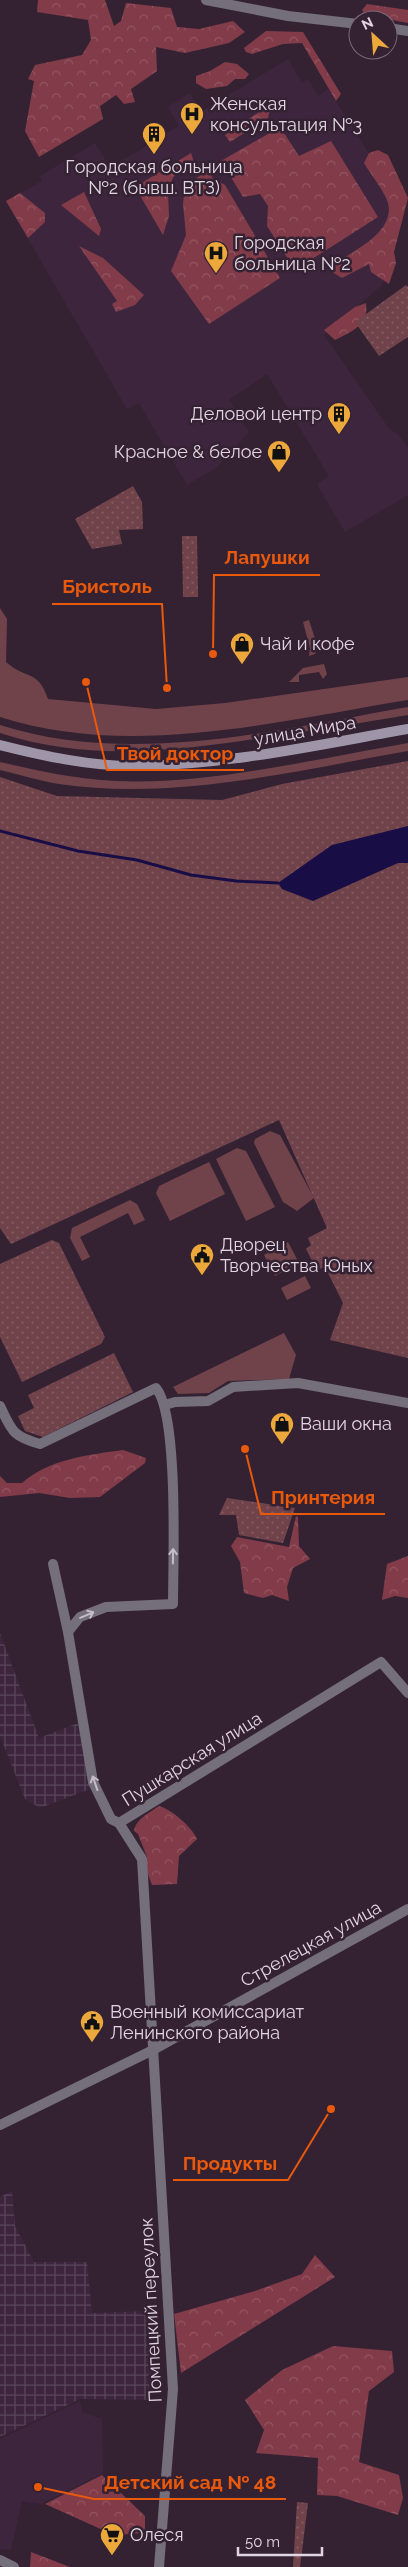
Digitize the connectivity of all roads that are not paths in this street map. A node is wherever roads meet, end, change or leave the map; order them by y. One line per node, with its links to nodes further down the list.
1 (206, 0): 2 (street)
2 (348, 23)
3 (408, 729): 4 (main road, улица Мира)
4 (0, 745)
5 (408, 1404): 6 (street)
6 (165, 1405): 7 (street); 9 (street, one-way to 6)
7 (0, 1406)
8 (53, 1564): 9 (street, Пушкарская улица)
9 (68, 1632): 11 (street, Пушкарская улица, one-way to 9)
10 (408, 1693): 11 (street, Пушкарская улица)
11 (119, 1823): 13 (street, Помпецкий переулок)
12 (408, 1910): 13 (street, Стрелецкая улица)
13 (151, 2051): 14 (street, Стрелецкая улица); 17 (street, Помпецкий переулок)
14 (0, 2125)
15 (0, 2560): 16 (street)
16 (14, 2567)
17 (159, 2567)

